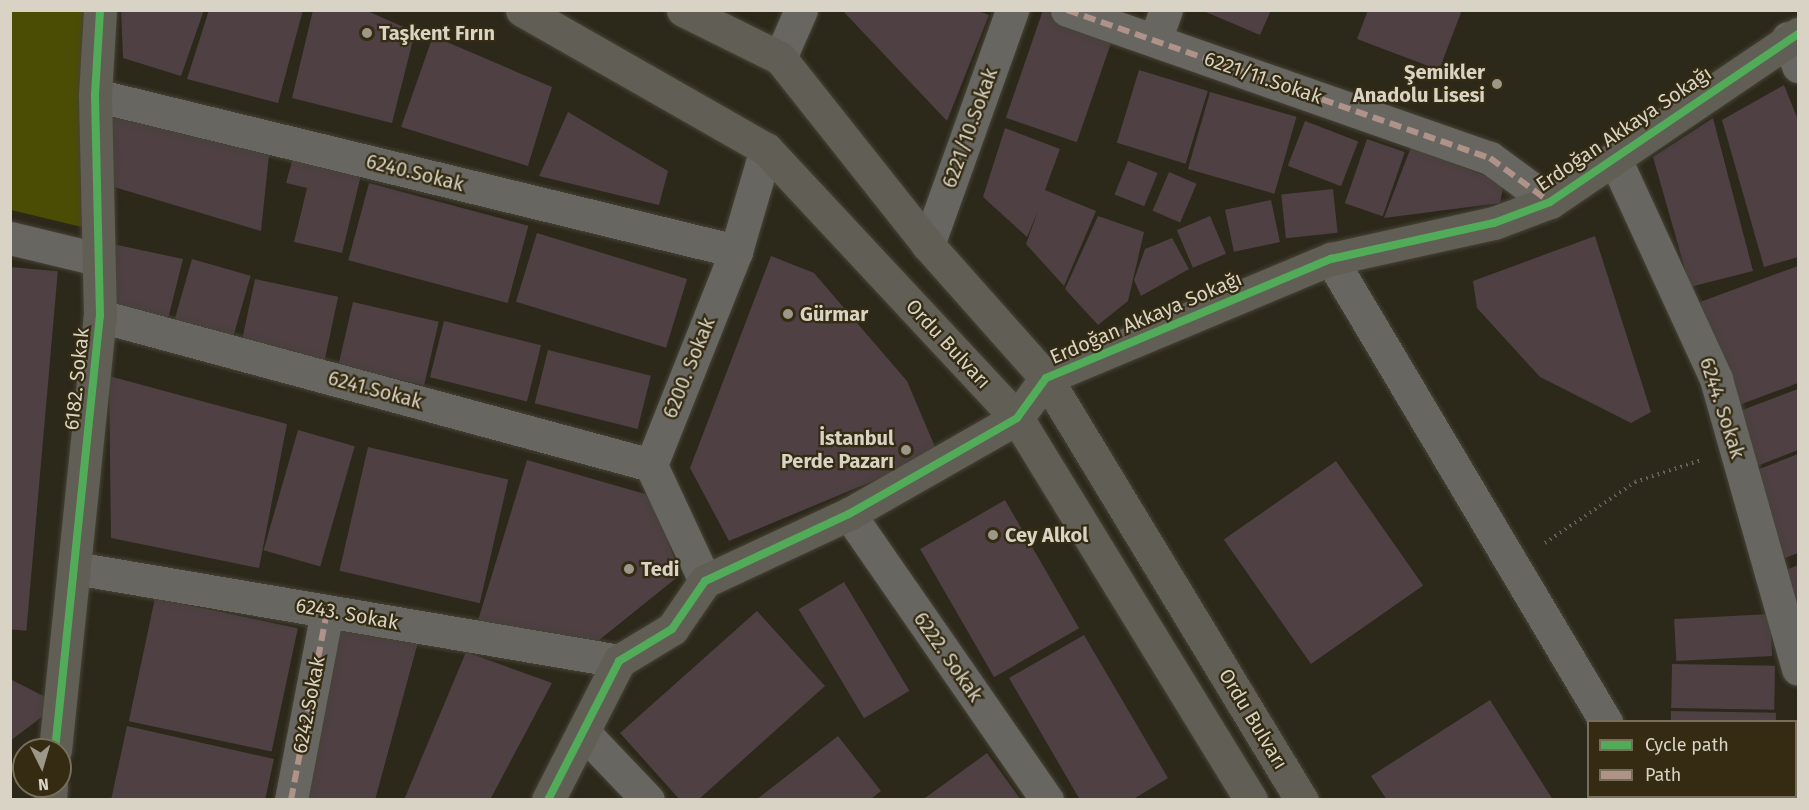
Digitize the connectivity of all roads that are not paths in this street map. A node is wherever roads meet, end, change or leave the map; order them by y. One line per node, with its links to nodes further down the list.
1 (100, 10): 10 (street, 6182. Sokak)
2 (522, 10): 11 (street, Ordu Bulvarı)
3 (683, 10): 9 (street, Ordu Bulvarı)
4 (801, 10): 9 (street)
5 (1012, 10): 15 (street, 6221/10.Sokak)
6 (1067, 10): 7 (street, 6221/11.Sokak)
7 (1161, 25): 13 (street, 6221/11.Sokak)
8 (1795, 46): 12 (street, Erdoğan Akkaya Sokağı)
9 (780, 58): 15 (street, Ordu Bulvarı)
10 (95, 96): 16 (street, 6240.Sokak); 17 (street, 6182. Sokak)
11 (766, 149): 16 (street, 6200. Sokak); 21 (street, Ordu Bulvarı)
12 (1615, 159): 13 (street, Erdoğan Akkaya Sokağı); 28 (street, 6244. Sokak)
13 (1551, 202): 18 (street, Erdoğan Akkaya Sokağı)
14 (10, 238): 17 (street)
15 (928, 245): 20 (street, Ordu Bulvarı)
16 (736, 251): 22 (street, 6200. Sokak)
17 (98, 259): 19 (street, 6182. Sokak)
18 (1330, 259): 20 (street, Erdoğan Akkaya Sokağı); 29 (street)
19 (100, 316): 22 (street, 6241.Sokak); 24 (street, 6182. Sokak)
20 (1046, 378): 21 (street, Erdoğan Akkaya Sokağı); 37 (street, Ordu Bulvarı)
21 (1017, 418): 23 (street, Erdoğan Akkaya Sokağı); 36 (street, Ordu Bulvarı)
22 (651, 465): 25 (street)
23 (849, 514): 25 (street, Erdoğan Akkaya Sokağı); 35 (street, 6222. Sokak)
24 (75, 568): 26 (street, 6243. Sokak); 31 (street, 6182. Sokak)
25 (705, 581): 27 (street)
26 (327, 611): 27 (street, 6243. Sokak); 32 (street, 6242.Sokak)
27 (619, 661): 30 (street)
28 (1798, 669)
29 (1605, 720)
30 (585, 734): 33 (street); 34 (street)
31 (56, 738)
32 (291, 800)
33 (548, 800)
34 (648, 800)
35 (1047, 800)
36 (1251, 800)
37 (1302, 800)

